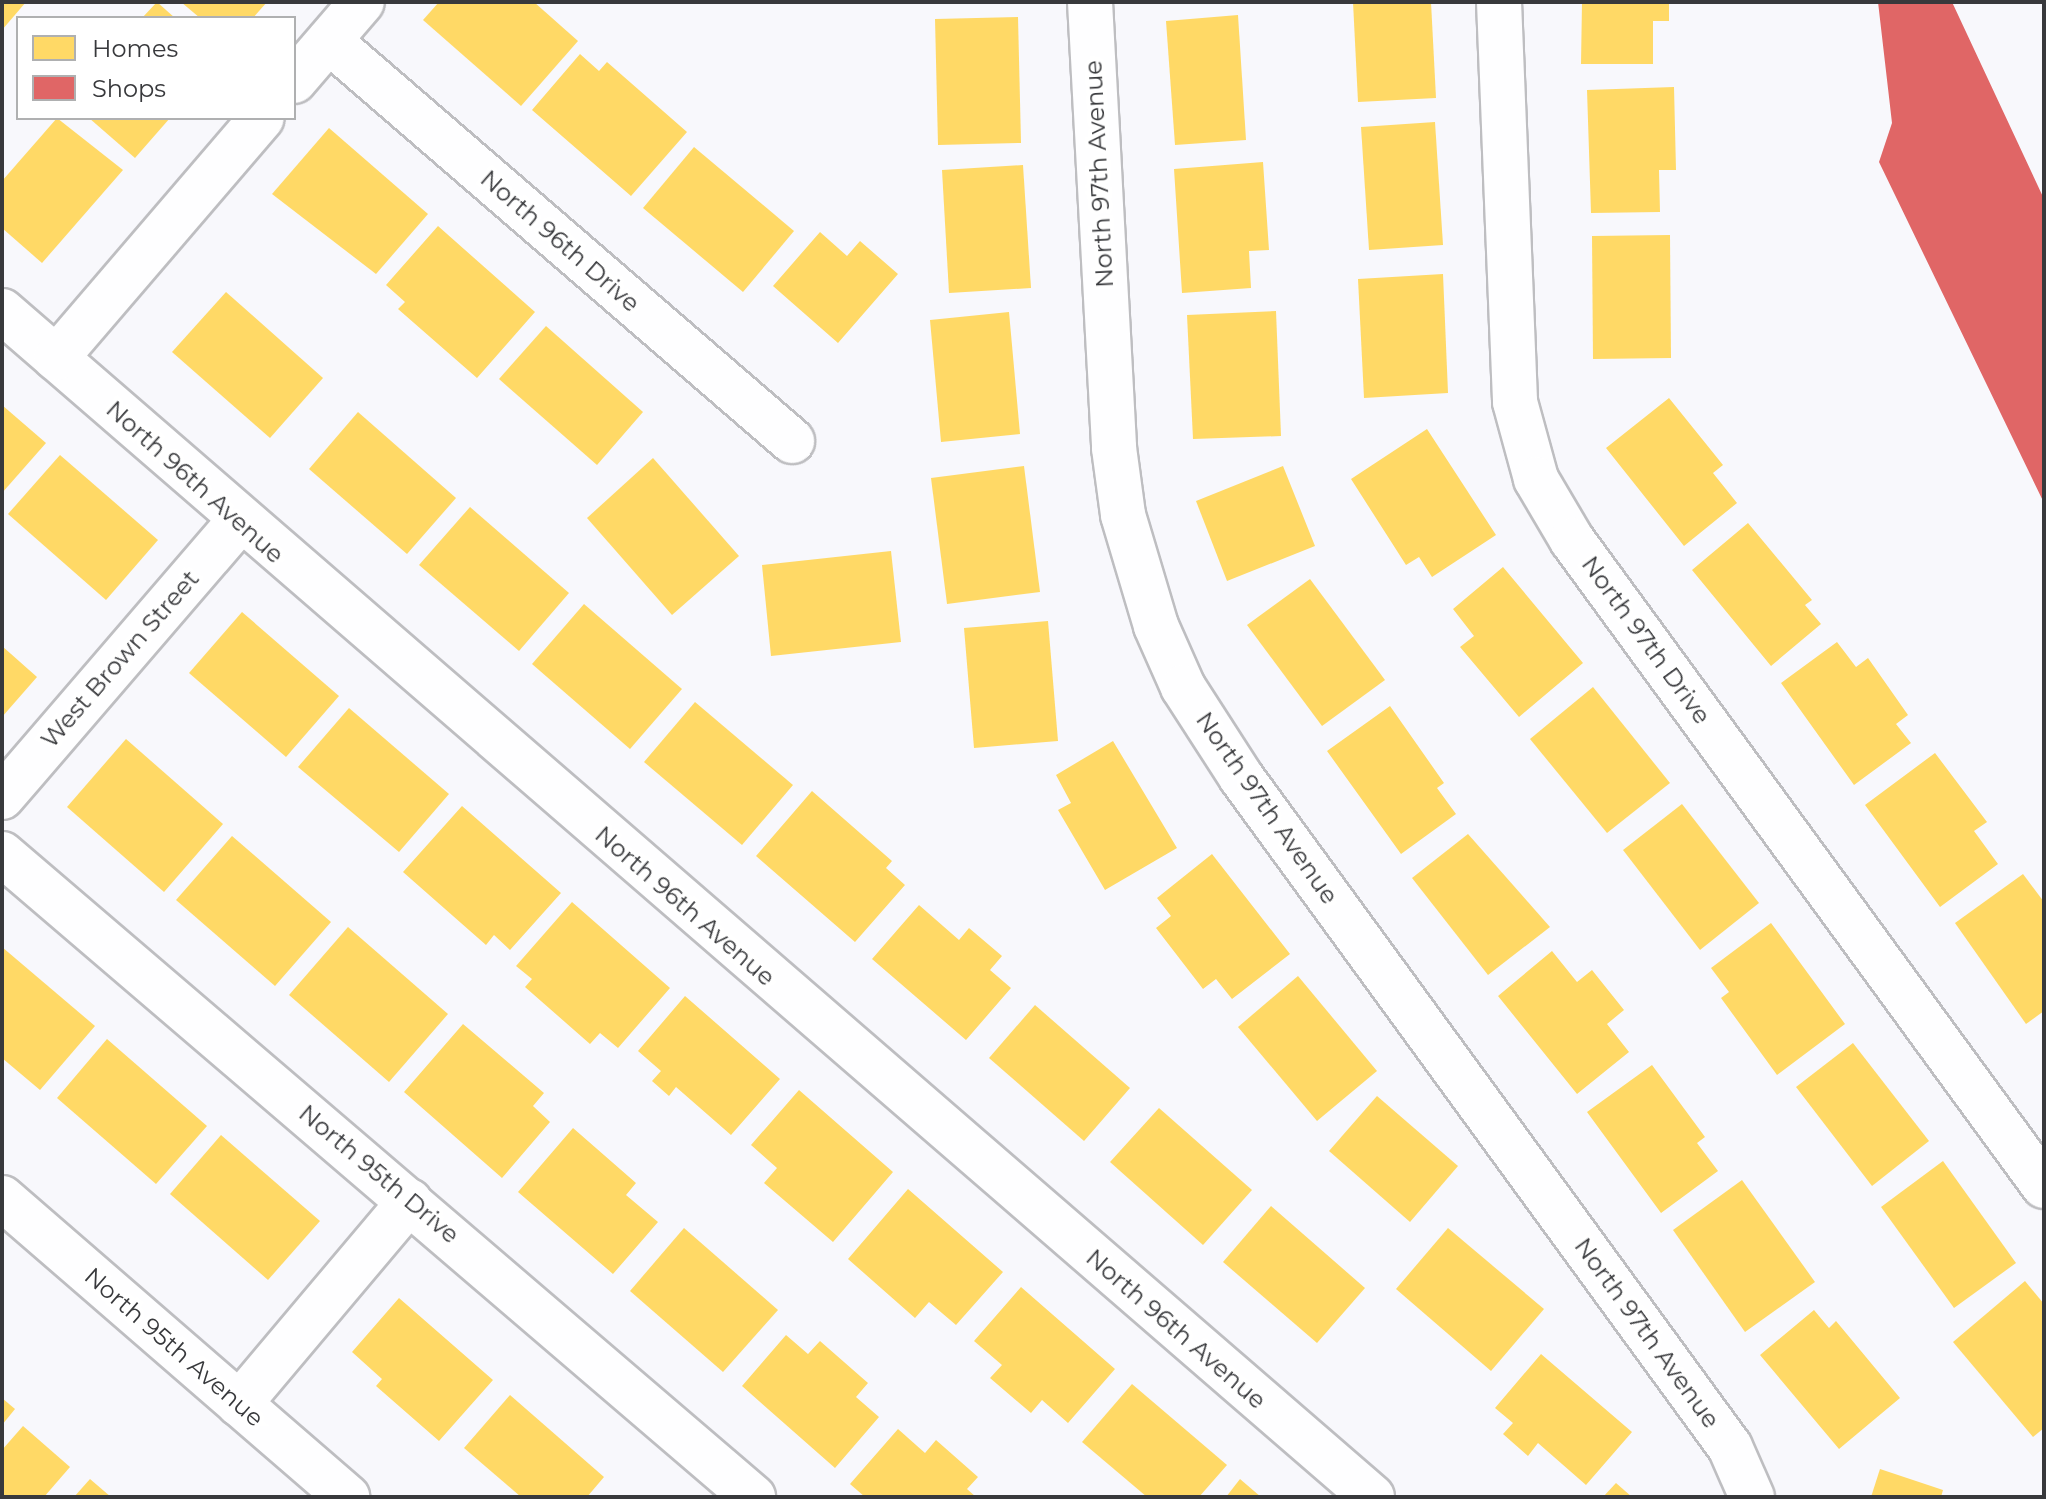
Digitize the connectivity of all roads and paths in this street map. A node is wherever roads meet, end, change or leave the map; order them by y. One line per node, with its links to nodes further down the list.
1 (362, 2): 4 (street)
2 (1090, 2): 20 (street, North 97th Avenue)
3 (1499, 2): 13 (street, North 97th Drive)
4 (329, 41): 5 (street); 9 (street, North 96th Drive)
5 (296, 79)
6 (260, 120): 8 (street)
7 (2, 311): 8 (street, North 96th Avenue)
8 (56, 358): 10 (street, North 96th Avenue)
9 (792, 441)
10 (239, 521): 11 (street, West Brown Street); 19 (street, North 96th Avenue)
11 (2, 797)
12 (2, 854): 15 (street, North 95th Drive)
13 (2044, 1186)
14 (2, 1198): 16 (street, North 95th Avenue)
15 (410, 1201): 16 (street); 18 (street, North 95th Drive)
16 (239, 1404): 17 (street, North 95th Avenue)
17 (347, 1497)
18 (753, 1497)
19 (1372, 1497)
20 (1752, 1497)

